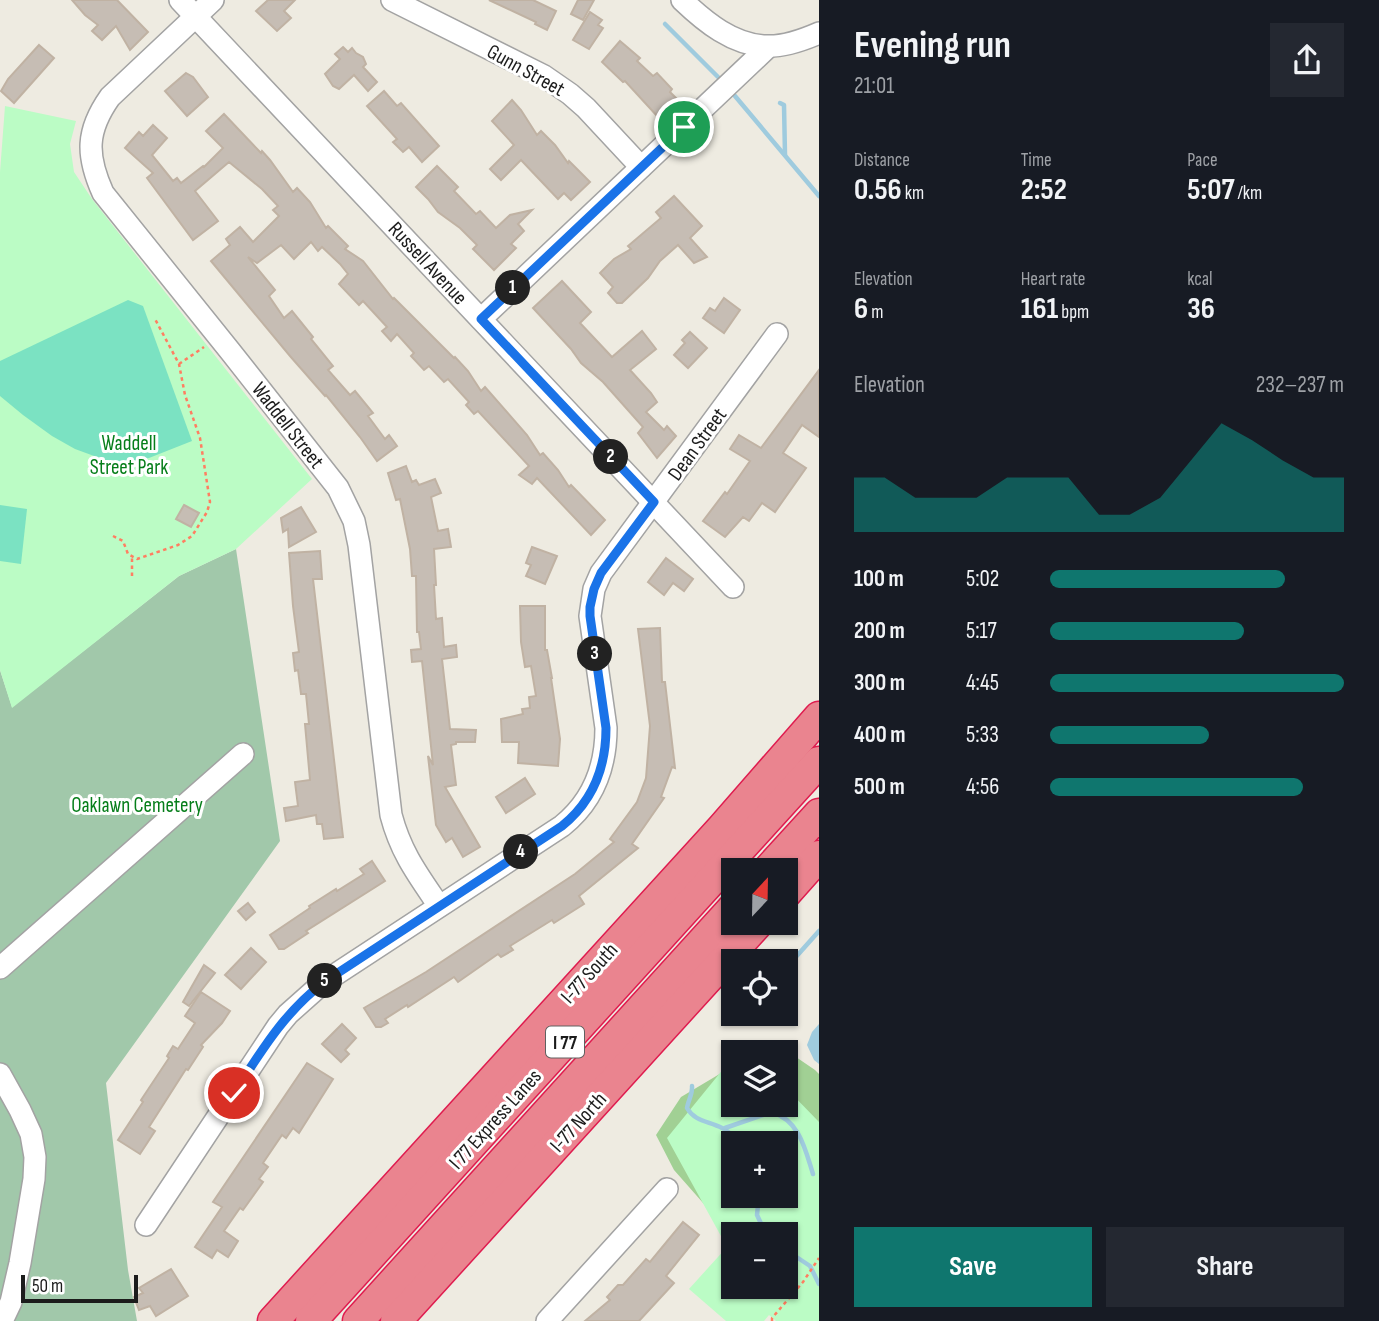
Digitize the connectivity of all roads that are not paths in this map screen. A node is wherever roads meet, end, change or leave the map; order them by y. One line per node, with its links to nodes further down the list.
1 (180, 0): 5 (street, Russell Avenue)
2 (214, 0): 5 (street)
3 (392, 0): 8 (street, Gunn Street)
4 (682, 0): 7 (street)
5 (195, 17): 9 (street, Russell Avenue); 20 (street, Waddell Street)
6 (819, 33): 7 (street)
7 (768, 47): 8 (street)
8 (641, 167): 9 (street)
9 (481, 319): 11 (street, Russell Avenue)
10 (777, 334): 11 (street, Dean Street)
11 (654, 502): 12 (street, Russell Avenue); 20 (street, Dean Street)
12 (733, 587)
13 (819, 717): 28 (highway, I-77 South / I 77)
14 (243, 754): 23 (street)
15 (819, 762): 29 (highway, I 77 Express Lanes / I 77)
16 (819, 814): 18 (highway)
17 (819, 856): 19 (highway)
18 (779, 858)
19 (798, 880)
20 (439, 906): 26 (street, Dean Street)
21 (721, 921): 30 (highway, I 77 Express Lanes / I 77)
22 (747, 935): 31 (highway, I-77 North)
23 (0, 968)
24 (0, 1074): 27 (street)
25 (667, 1189): 32 (street)
26 (146, 1225)
27 (2, 1321)
28 (273, 1321)
29 (311, 1321)
30 (358, 1321)
31 (396, 1321)
32 (547, 1321)

